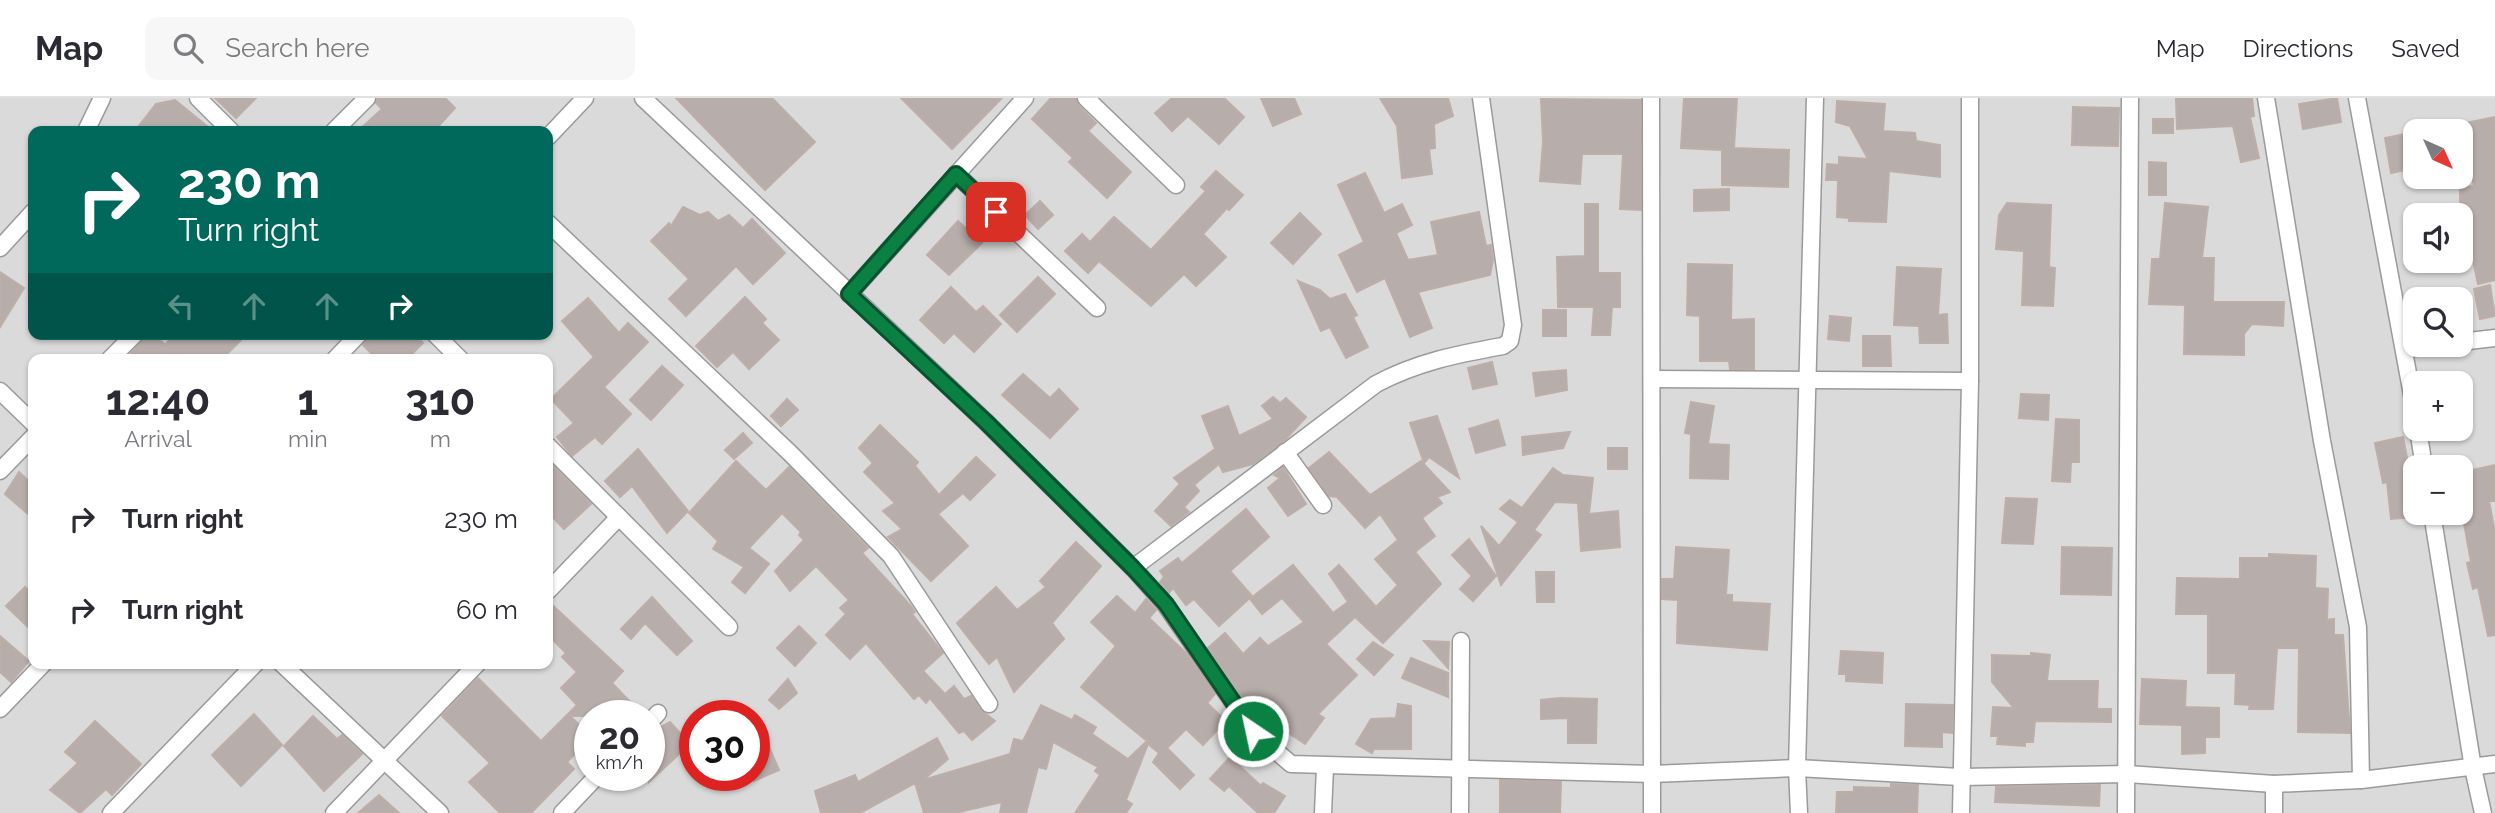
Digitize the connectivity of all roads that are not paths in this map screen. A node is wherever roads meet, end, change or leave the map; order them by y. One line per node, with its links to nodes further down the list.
1 (102, 98): 15 (street)
2 (198, 98): 16 (street)
3 (367, 98): 17 (street)
4 (585, 98): 18 (street)
5 (643, 98): 24 (street)
6 (1025, 98): 19 (street)
7 (1086, 98): 20 (street)
8 (1481, 98): 42 (street)
9 (1651, 98): 35 (street)
10 (1815, 98): 36 (street)
11 (1970, 98): 37 (street)
12 (2130, 98): 64 (street)
13 (2266, 98): 66 (street)
14 (2357, 98): 27 (street)
15 (88, 126)
16 (226, 126)
17 (339, 126)
18 (553, 132)
19 (956, 174): 24 (street); 25 (street)
20 (1176, 185)
21 (28, 217): 23 (street)
22 (553, 228): 55 (street)
23 (0, 248)
24 (849, 294): 47 (street)
25 (1097, 308)
26 (2495, 338): 31 (street)
27 (2403, 339)
28 (129, 340): 32 (street)
29 (353, 340): 33 (street)
30 (441, 340): 34 (street)
31 (2473, 341)
32 (115, 354)
33 (340, 354)
34 (455, 354)
35 (1653, 379): 36 (street); 63 (street)
36 (1808, 381): 37 (street); 61 (street)
37 (1970, 381): 65 (street)
38 (0, 391): 39 (street)
39 (28, 418)
40 (28, 442): 43 (street)
41 (553, 451): 45 (street)
42 (1284, 452): 44 (street); 47 (street)
43 (0, 471)
44 (1323, 505)
45 (619, 517): 48 (street); 49 (street)
46 (2433, 525): 62 (street)
47 (1133, 568): 60 (street)
48 (553, 586)
49 (729, 627)
50 (1461, 642): 59 (street)
51 (38, 669): 56 (street)
52 (250, 669): 69 (street)
53 (287, 669): 57 (street)
54 (472, 669): 57 (street)
55 (989, 704)
56 (0, 709)
57 (384, 760): 70 (street); 71 (street)
58 (2495, 764): 62 (street)
59 (1462, 766): 60 (street); 63 (street); 74 (street)
60 (1325, 767): 73 (street)
61 (1797, 768): 63 (street); 65 (street); 76 (street)
62 (2473, 768): 66 (street); 80 (street)
63 (1652, 774): 75 (street)
64 (2127, 774): 65 (street); 67 (street); 78 (street)
65 (1960, 777): 77 (street)
66 (2361, 780): 67 (street)
67 (2273, 784): 79 (street)
68 (583, 791): 72 (street)
69 (111, 813)
70 (334, 813)
71 (440, 813)
72 (562, 813)
73 (1323, 813)
74 (1460, 813)
75 (1651, 813)
76 (1799, 813)
77 (1961, 813)
78 (2126, 813)
79 (2274, 813)
80 (2483, 813)

